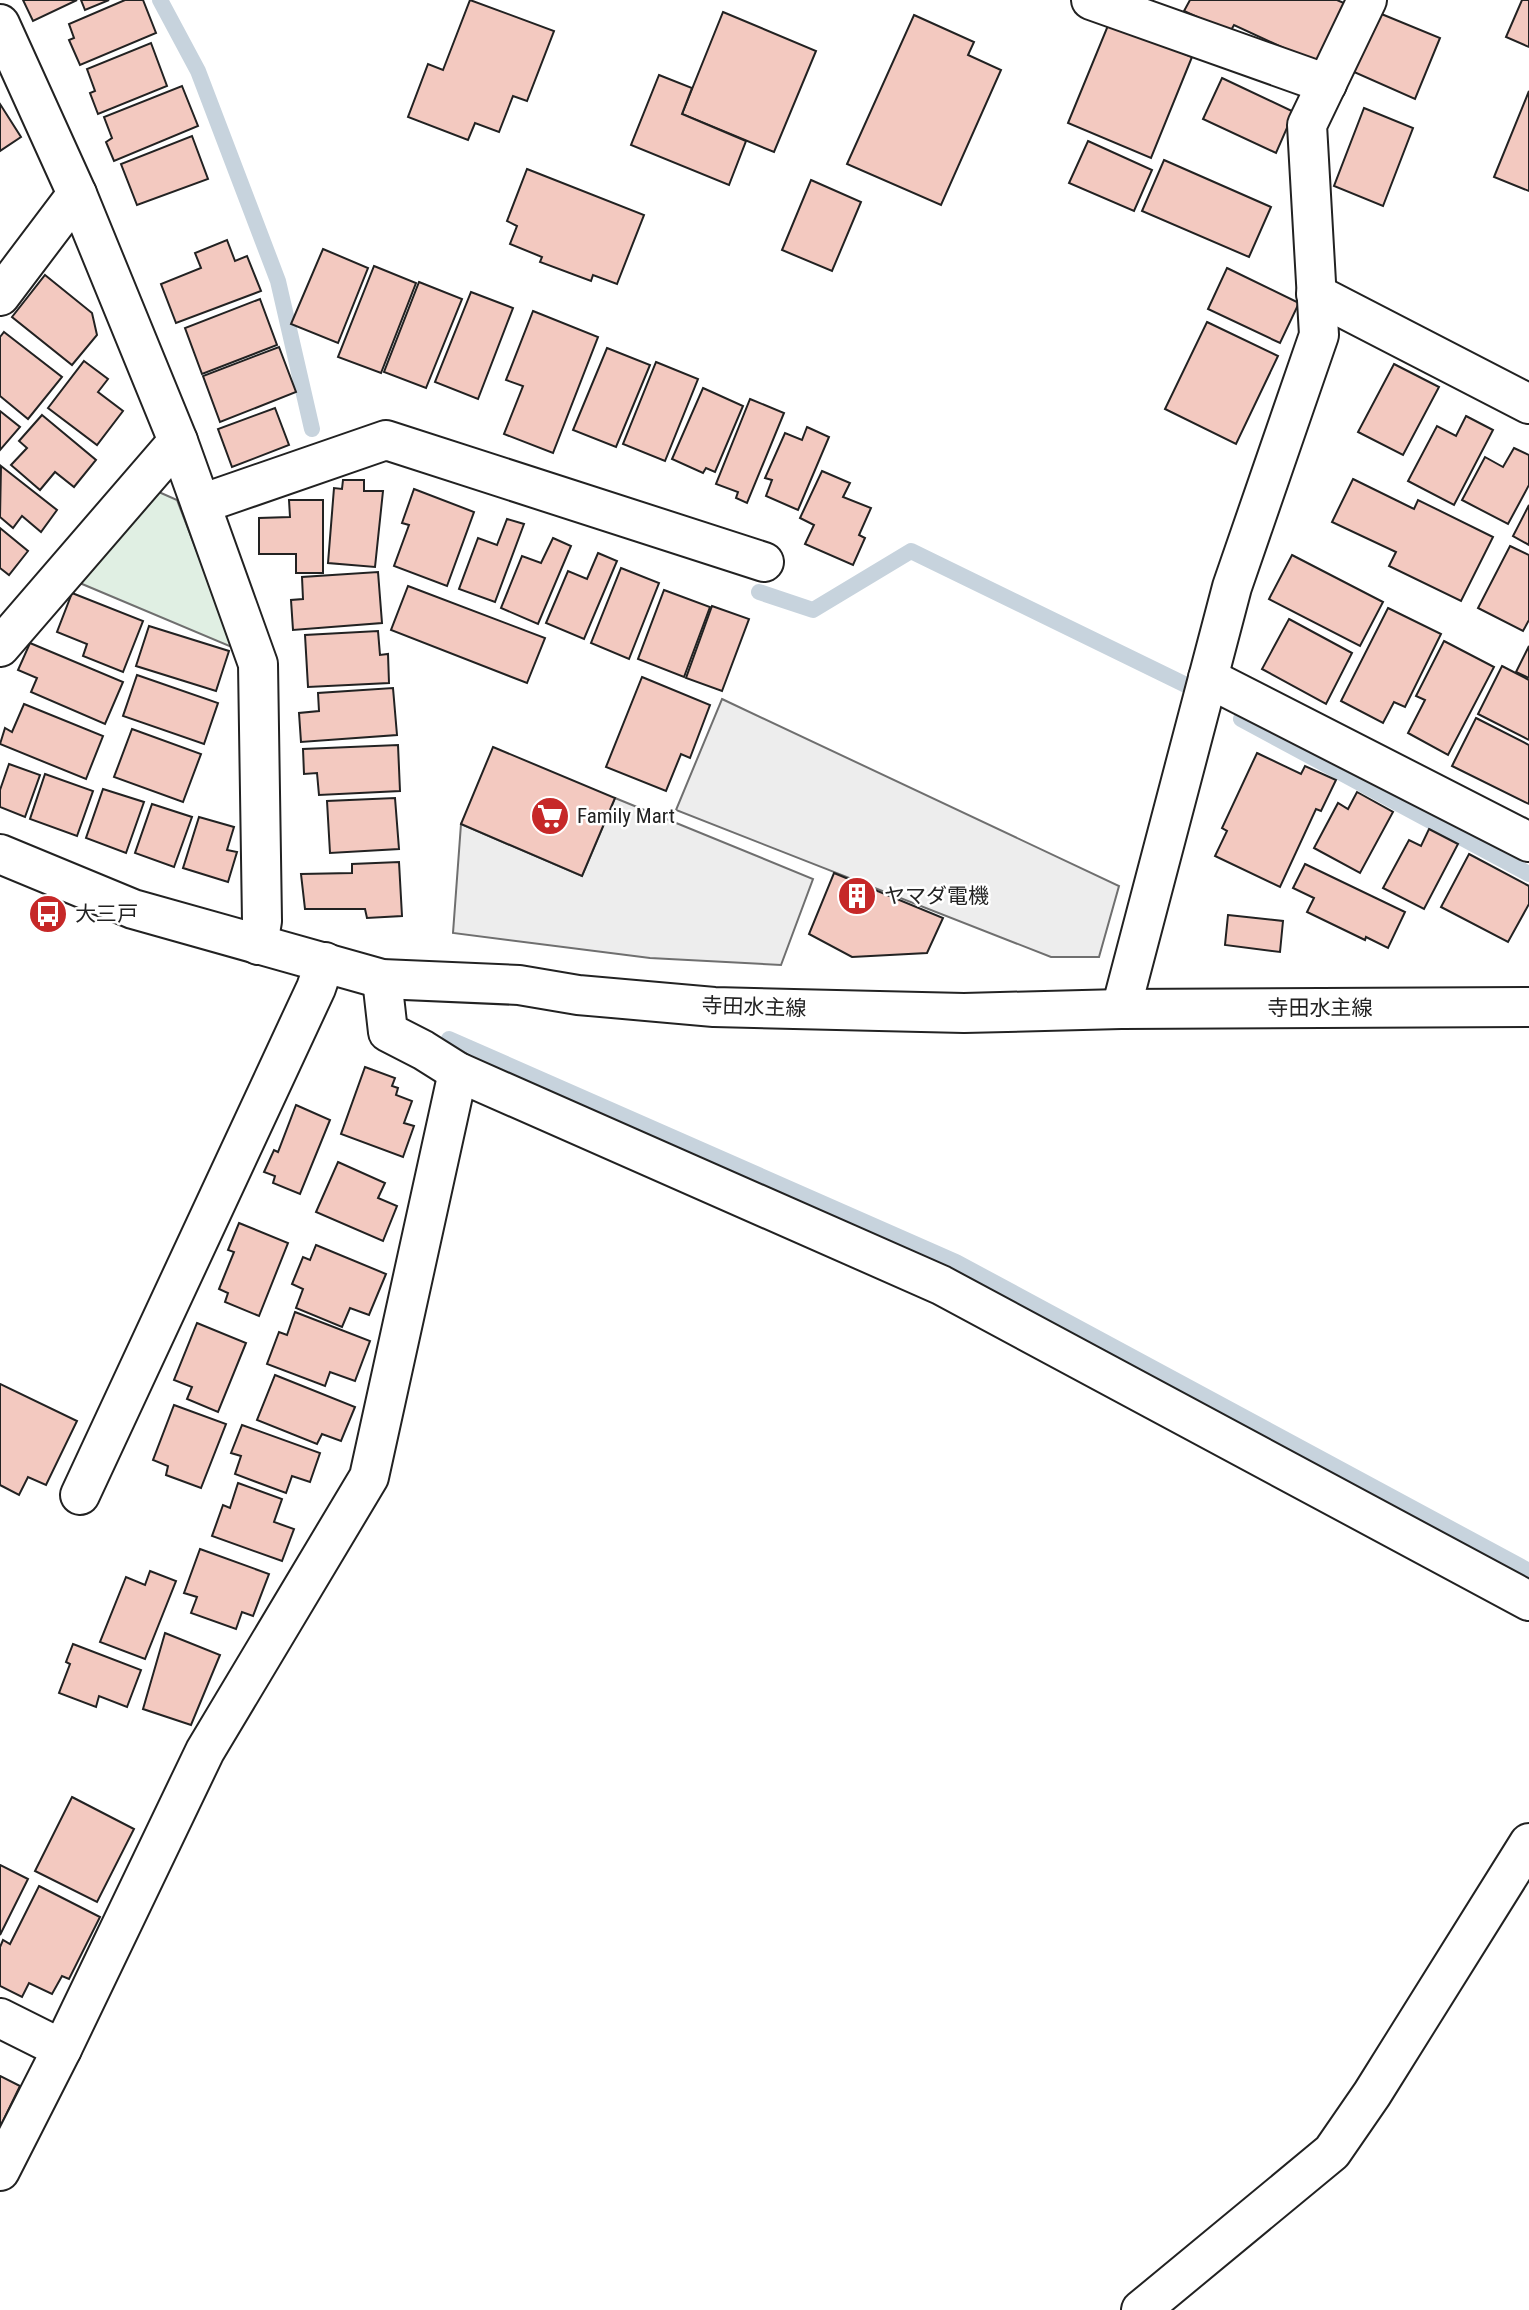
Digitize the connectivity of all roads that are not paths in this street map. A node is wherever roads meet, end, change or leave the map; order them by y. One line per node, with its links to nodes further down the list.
1 (1091, 0): 4 (street)
2 (1367, 0): 4 (street)
3 (0, 24): 5 (street)
4 (1327, 84): 6 (street)
5 (77, 194): 7 (street); 9 (street)
6 (1316, 294): 8 (street); 13 (street)
7 (0, 296)
8 (1529, 404)
9 (178, 441): 10 (street); 12 (street)
10 (201, 504): 11 (street); 16 (street)
11 (764, 562)
12 (0, 647)
13 (1208, 678): 14 (street); 20 (street)
14 (1529, 842)
15 (0, 854): 16 (street, 寺田水主線)
16 (258, 945): 17 (street, 寺田水主線)
17 (325, 962): 18 (street, 寺田水主線); 22 (street)
18 (382, 979): 20 (street, 寺田水主線); 21 (street)
19 (1529, 1007): 20 (street, 寺田水主線)
20 (1121, 1009)
21 (458, 1072): 23 (street); 26 (street)
22 (80, 1495)
23 (1529, 1601)
24 (1529, 1843): 28 (street)
25 (0, 2018): 26 (street)
26 (62, 2049): 27 (street)
27 (0, 2171)
28 (1141, 2310)

